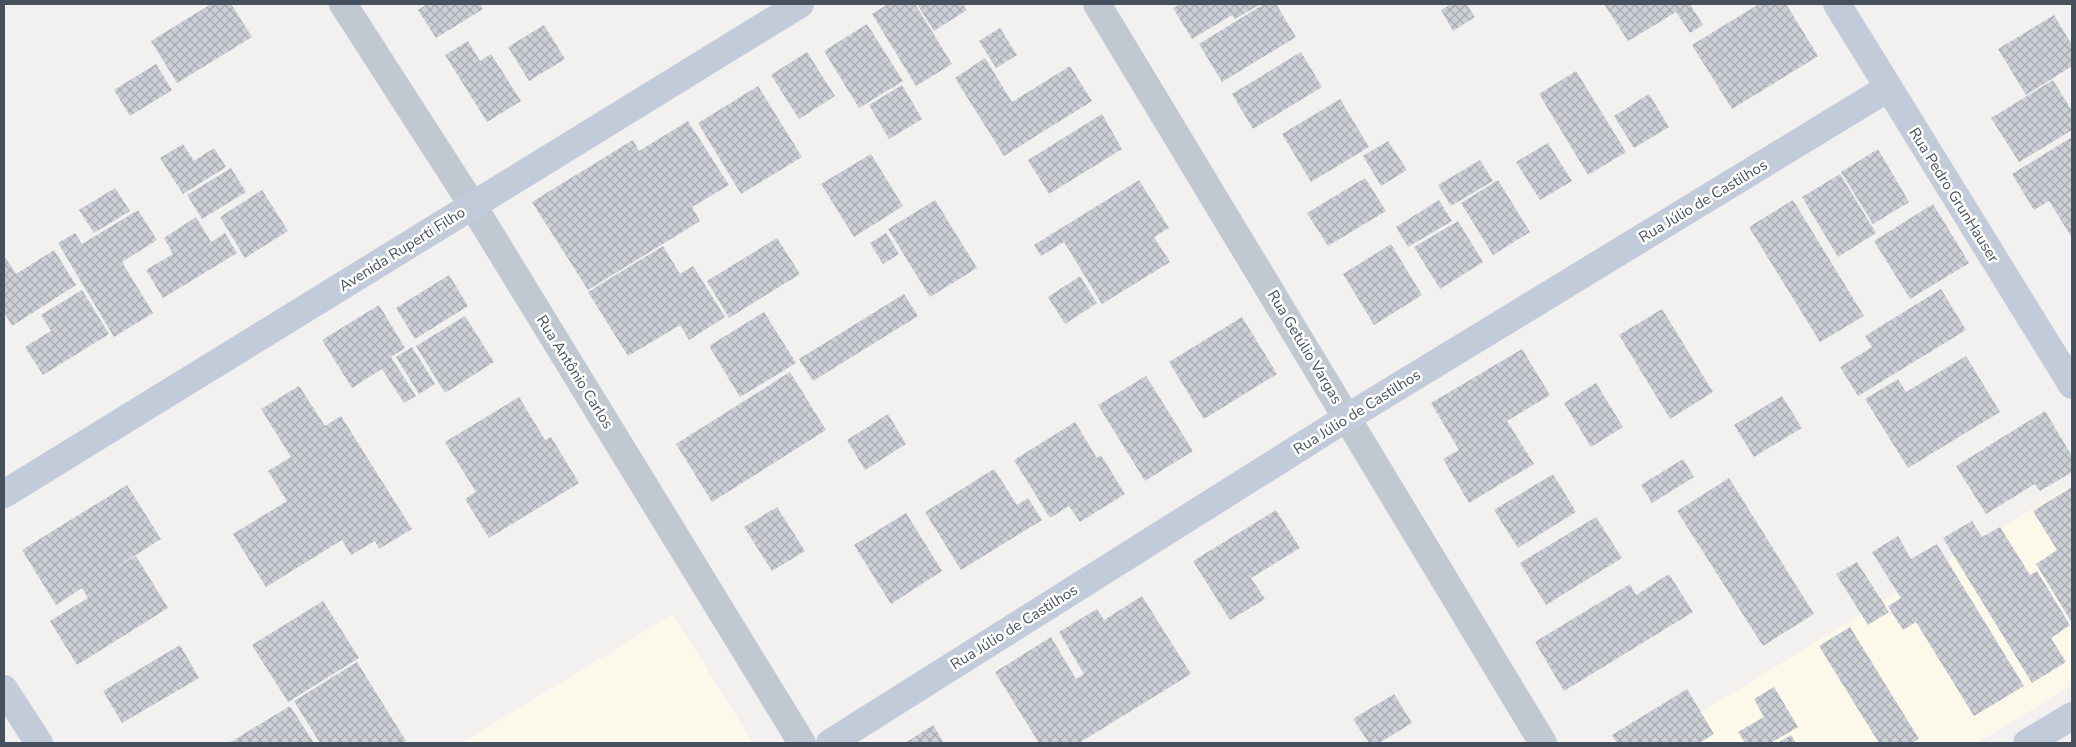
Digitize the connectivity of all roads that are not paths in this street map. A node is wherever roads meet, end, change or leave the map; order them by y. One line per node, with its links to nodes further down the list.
1 (343, 4): 6 (street, Rua Antônio Carlos)
2 (800, 4): 6 (street, Avenida Ruperti Filho)
3 (1096, 4): 8 (street, Rua Getúlio Vargas)
4 (1837, 4): 5 (street, Rua Pedro GrunHauser)
5 (1888, 88): 7 (street, Rua Pedro GrunHauser); 8 (street, Rua Júlio de Castilhos)
6 (473, 206): 9 (street, Avenida Ruperti Filho); 13 (street, Rua Antônio Carlos)
7 (2072, 385)
8 (1348, 417): 14 (street, Rua Júlio de Castilhos); 15 (street, Rua Getúlio Vargas)
9 (4, 494)
10 (4, 689): 12 (street)
11 (2072, 716): 16 (street)
12 (39, 743)
13 (802, 743)
14 (830, 743)
15 (1543, 743)
16 (2027, 743)

